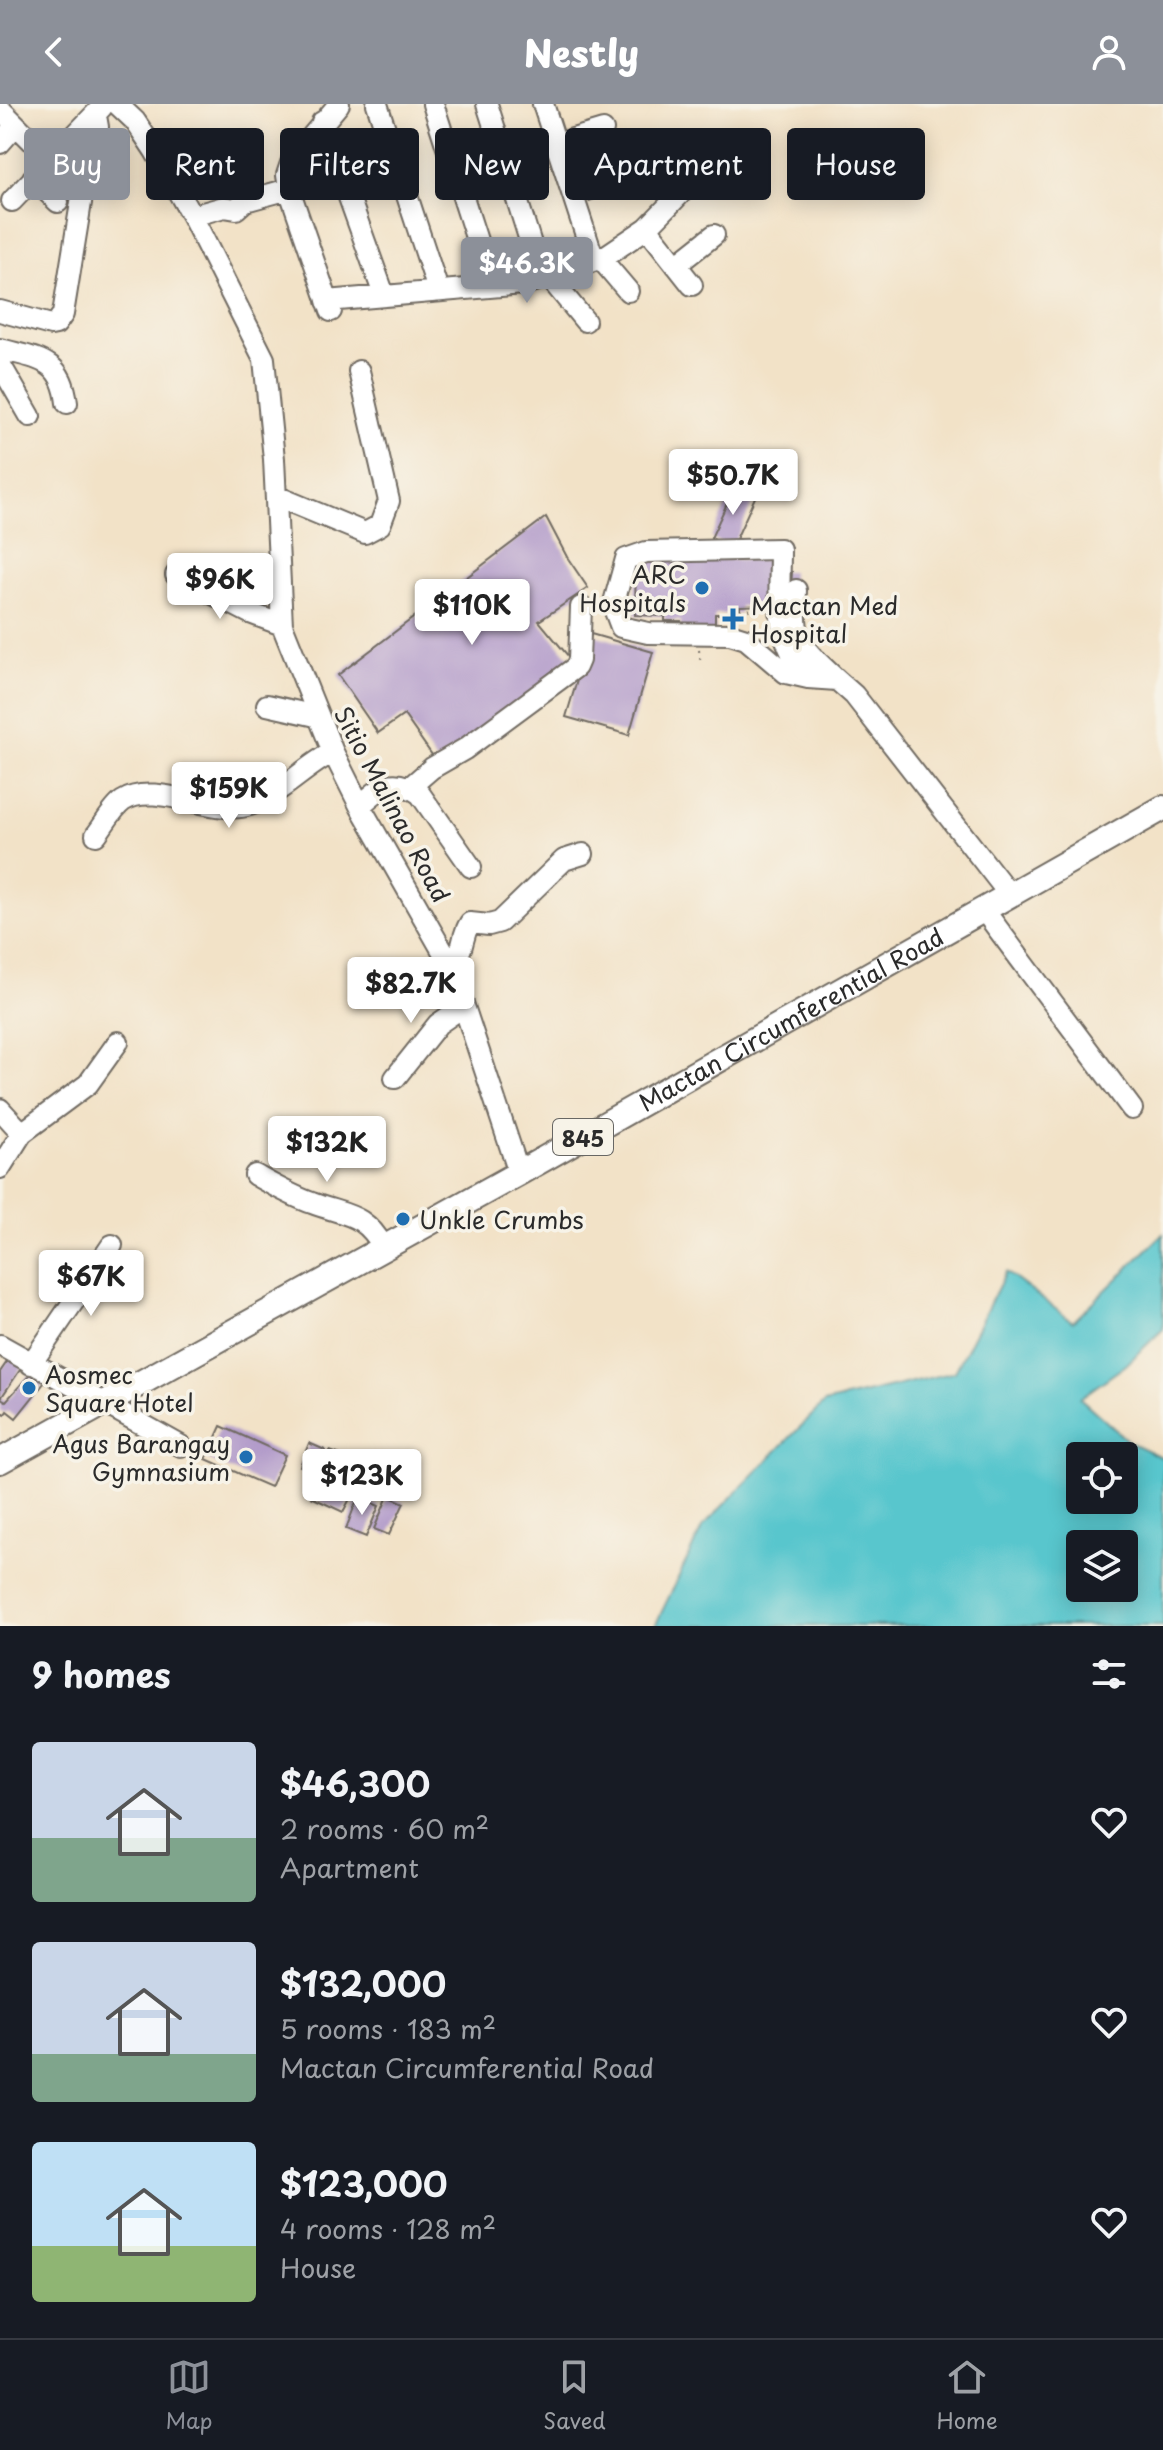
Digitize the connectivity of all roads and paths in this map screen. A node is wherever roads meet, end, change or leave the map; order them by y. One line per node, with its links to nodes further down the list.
1 (117, 104): 24 (street, Sitio Malinao Road)
2 (339, 104): 9 (street)
3 (377, 104): 32 (street)
4 (433, 104): 30 (street)
5 (487, 104): 29 (street)
6 (543, 104): 16 (street)
7 (0, 109): 10 (street)
8 (100, 110): 11 (street); 35 (street)
9 (322, 122): 12 (street); 34 (street)
10 (16, 125): 13 (street); 15 (street)
11 (82, 128)
12 (317, 128)
13 (24, 133)
14 (565, 141): 16 (street)
15 (0, 143)
16 (556, 144): 17 (street)
17 (565, 171)
18 (24, 188): 23 (street)
19 (280, 191): 24 (street)
20 (293, 200): 34 (street)
21 (575, 200): 27 (street)
22 (674, 200): 25 (street)
23 (12, 201)
24 (192, 216): 42 (street, Sitio Malinao Road)
25 (647, 228): 27 (street); 28 (street)
26 (714, 235): 28 (street)
27 (597, 259): 29 (street); 33 (street)
28 (676, 265): 31 (street)
29 (546, 278): 30 (street); 36 (street)
30 (491, 284): 32 (street)
31 (692, 285)
32 (438, 290): 34 (street)
33 (628, 291)
34 (384, 295)
35 (0, 311)
36 (585, 321)
37 (0, 349): 40 (street)
38 (0, 364): 41 (street)
39 (359, 371): 42 (street)
40 (67, 403)
41 (30, 416)
42 (276, 496): 48 (street, Sitio Malinao Road)
43 (176, 575): 48 (street)
44 (796, 590): 52 (street)
45 (581, 607): 56 (street)
46 (773, 609): 47 (path)
47 (740, 610)
48 (282, 625): 54 (street, Sitio Malinao Road)
49 (700, 654): 50 (path)
50 (701, 665)
51 (808, 678): 51 (street); 52 (street)
52 (837, 680): 62 (street)
53 (267, 705): 54 (street)
54 (316, 716): 55 (street, Sitio Malinao Road)
55 (333, 752): 57 (street, Sitio Malinao Road); 59 (street)
56 (410, 787): 57 (street); 61 (street)
57 (360, 806): 64 (street, Sitio Malinao Road)
58 (1163, 808): 62 (main road, Mactan Circumferential Road / 845)
59 (96, 835)
60 (583, 854): 64 (street)
61 (471, 867)
62 (1009, 894): 63 (main road, Mactan Circumferential Road / 845)
63 (983, 909): 69 (street); 72 (main road, Mactan Circumferential Road / 845)
64 (450, 964): 65 (street, Sitio Malinao Road)
65 (464, 1006): 67 (street); 72 (street, Sitio Malinao Road)
66 (118, 1042): 70 (street)
67 (395, 1078)
68 (0, 1109): 70 (street)
69 (1132, 1109)
70 (22, 1133): 71 (street)
71 (0, 1168)
72 (519, 1173): 75 (main road, Mactan Circumferential Road / 845)
73 (255, 1175): 75 (street)
74 (112, 1245): 77 (street)
75 (384, 1248): 78 (main road, Mactan Circumferential Road / 845)
76 (0, 1345): 77 (street)
77 (31, 1364): 78 (street)
78 (104, 1403): 79 (street); 80 (main road, Mactan Circumferential Road / 845)
79 (181, 1446)
80 (0, 1461)

